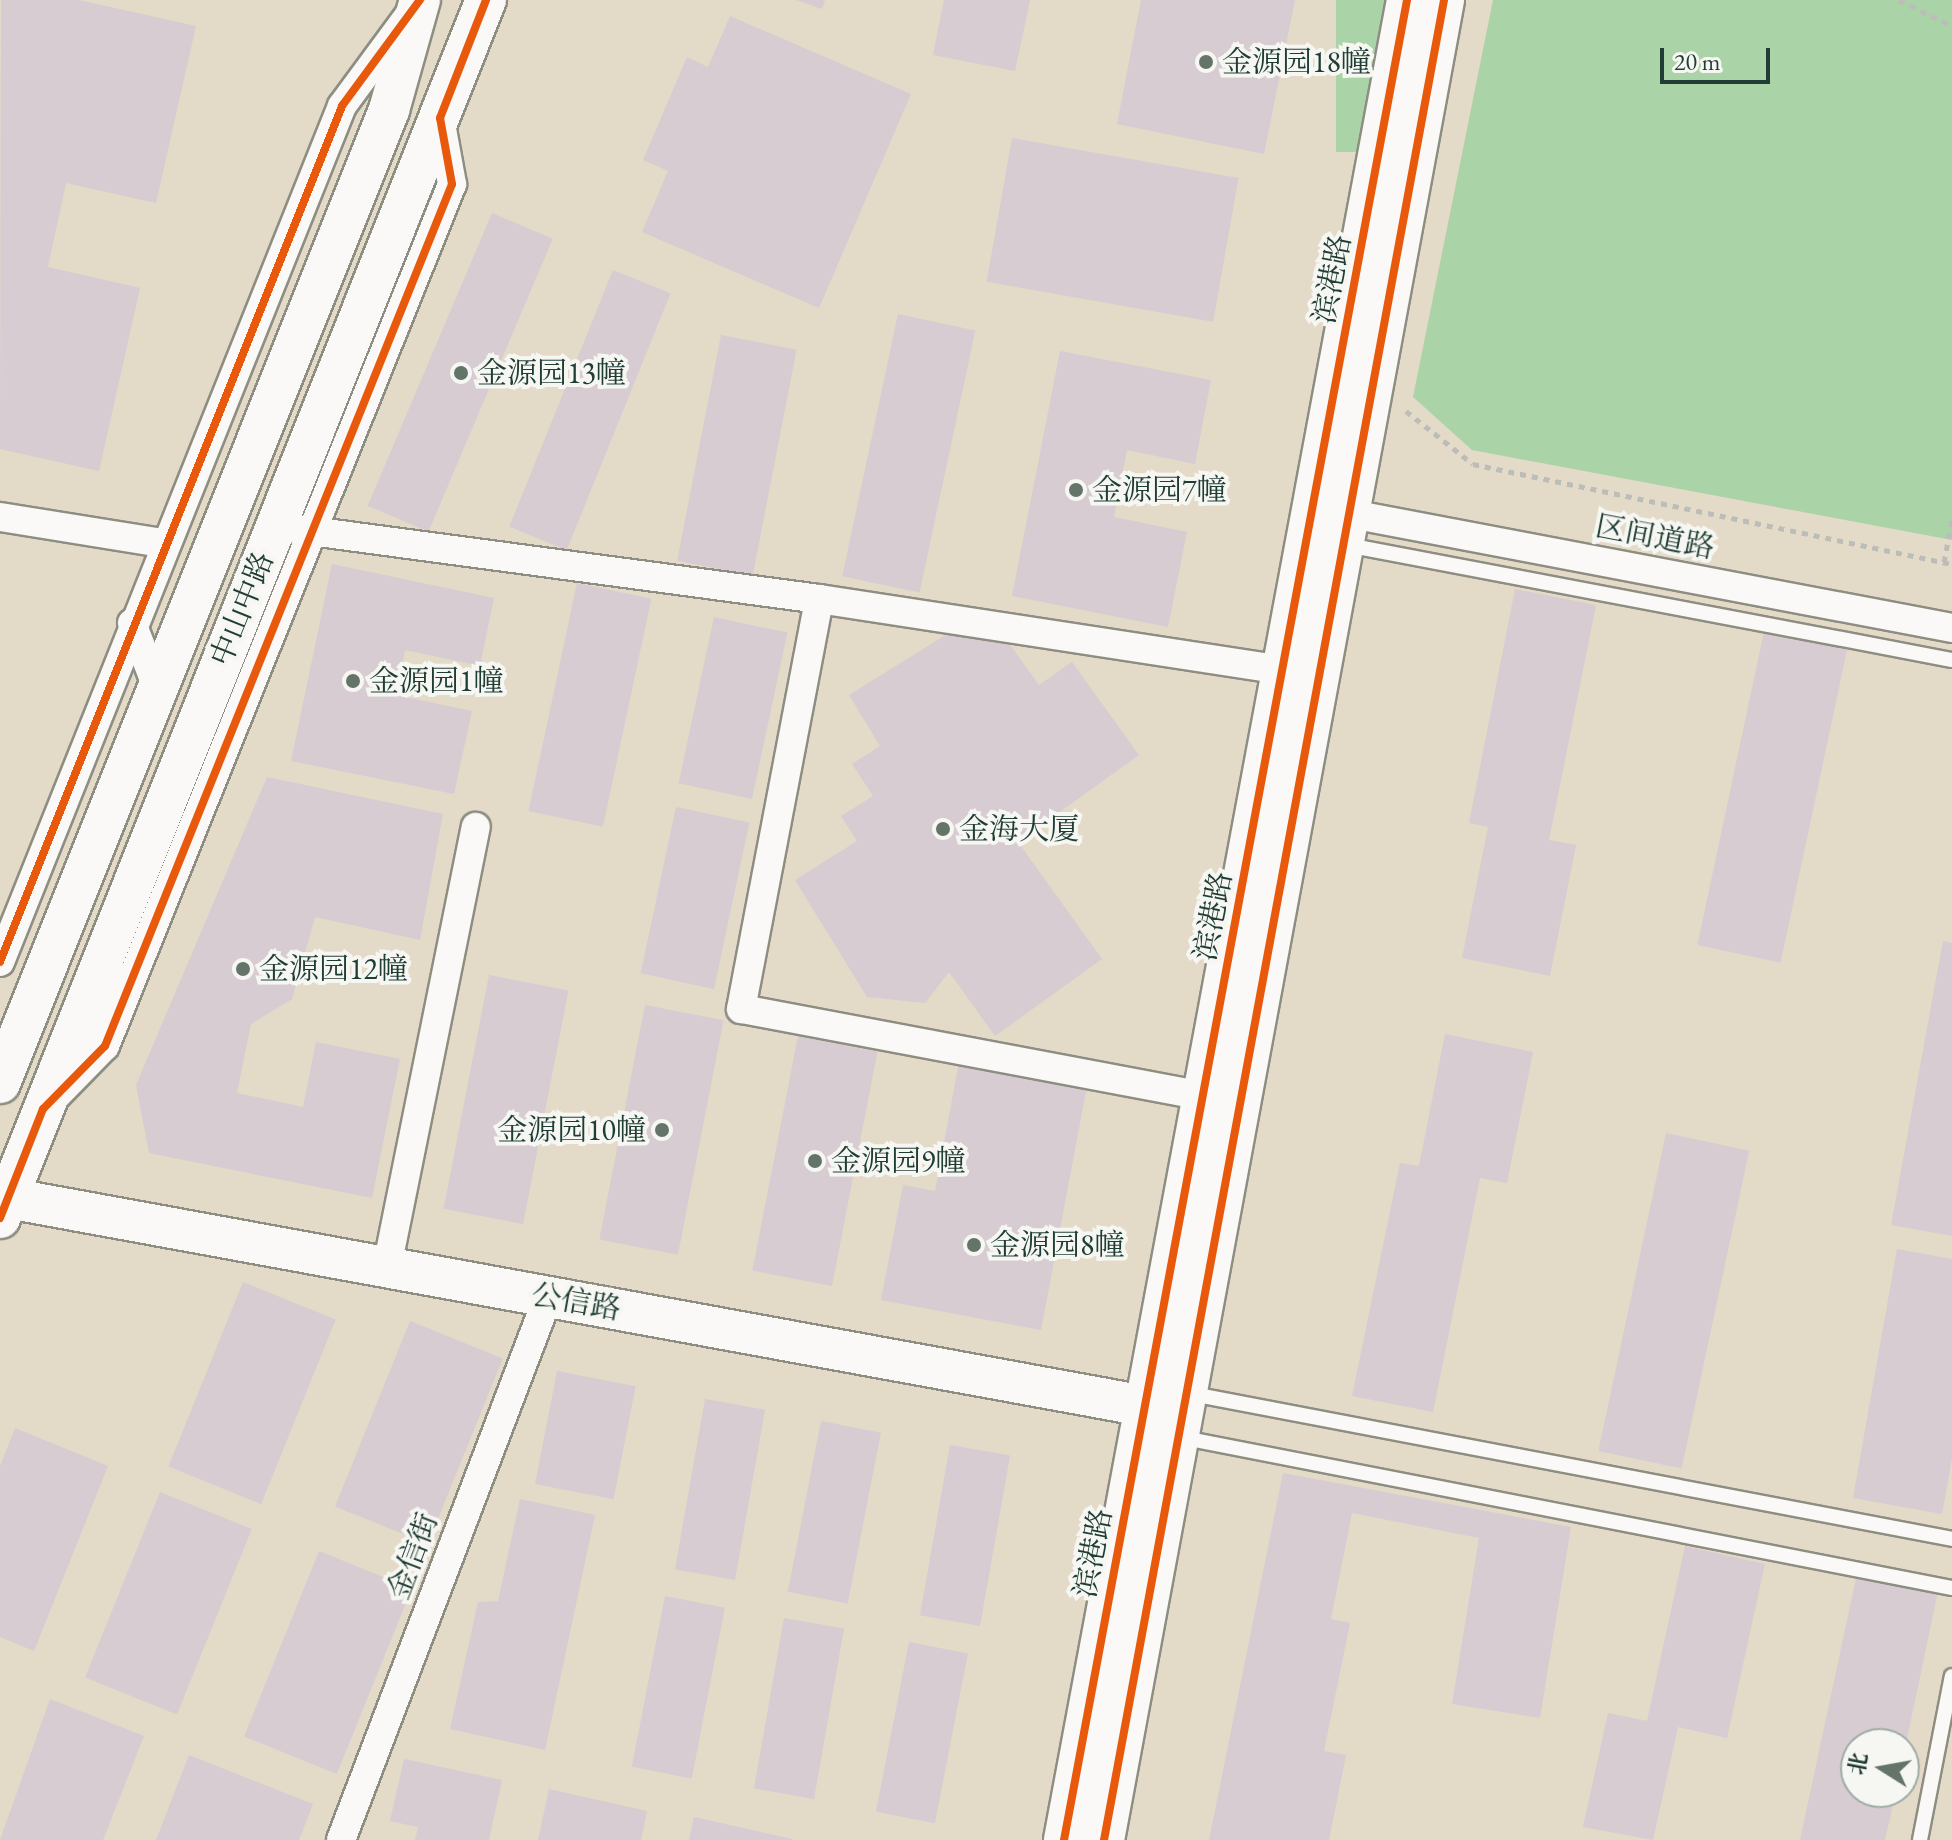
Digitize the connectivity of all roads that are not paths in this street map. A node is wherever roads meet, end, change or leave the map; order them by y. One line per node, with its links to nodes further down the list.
1 (420, 0): 6 (street); 8 (street, 中山中路)
2 (486, 0): 5 (street, 中山中路)
3 (1407, 0): 19 (street, 滨港路)
4 (1444, 0): 11 (street, 滨港路)
5 (440, 118): 7 (street, 中山中路); 9 (street)
6 (291, 236): 8 (street); 13 (street)
7 (381, 261): 9 (street); 12 (street, 中山中路)
8 (319, 280): 20 (street, 中山中路)
9 (402, 304): 12 (street)
10 (0, 517): 13 (street)
11 (1343, 528): 16 (street, 区间道路); 17 (lane); 30 (street, 滨港路)
12 (294, 529): 14 (street); 18 (street, 中山中路); 21 (street)
13 (163, 543): 15 (street)
14 (819, 599): 19 (street); 25 (street)
15 (132, 623): 20 (street); 23 (street)
16 (1952, 628)
17 (1952, 660)
18 (220, 666): 21 (street); 26 (street, 中山中路)
19 (1283, 670): 25 (street, 滨港路)
20 (156, 685): 24 (street, 中山中路)
21 (235, 718): 26 (street)
22 (476, 827): 28 (street)
23 (0, 962)
24 (0, 1083)
25 (1203, 1096): 31 (street, 滨港路)
26 (43, 1109): 27 (street, 中山中路)
27 (4, 1208): 28 (street, 公信路)
28 (387, 1267): 29 (street, 公信路)
29 (548, 1297): 31 (street, 公信路); 36 (street, 金信街)
30 (1187, 1393): 32 (street, 滨港路); 33 (lane)
31 (1145, 1406): 37 (street, 滨港路)
32 (1179, 1437): 34 (lane); 38 (street, 滨港路)
33 (1952, 1539)
34 (1952, 1588)
35 (1952, 1676): 39 (lane)
36 (341, 1840)
37 (1064, 1840)
38 (1104, 1840)
39 (1920, 1840)

